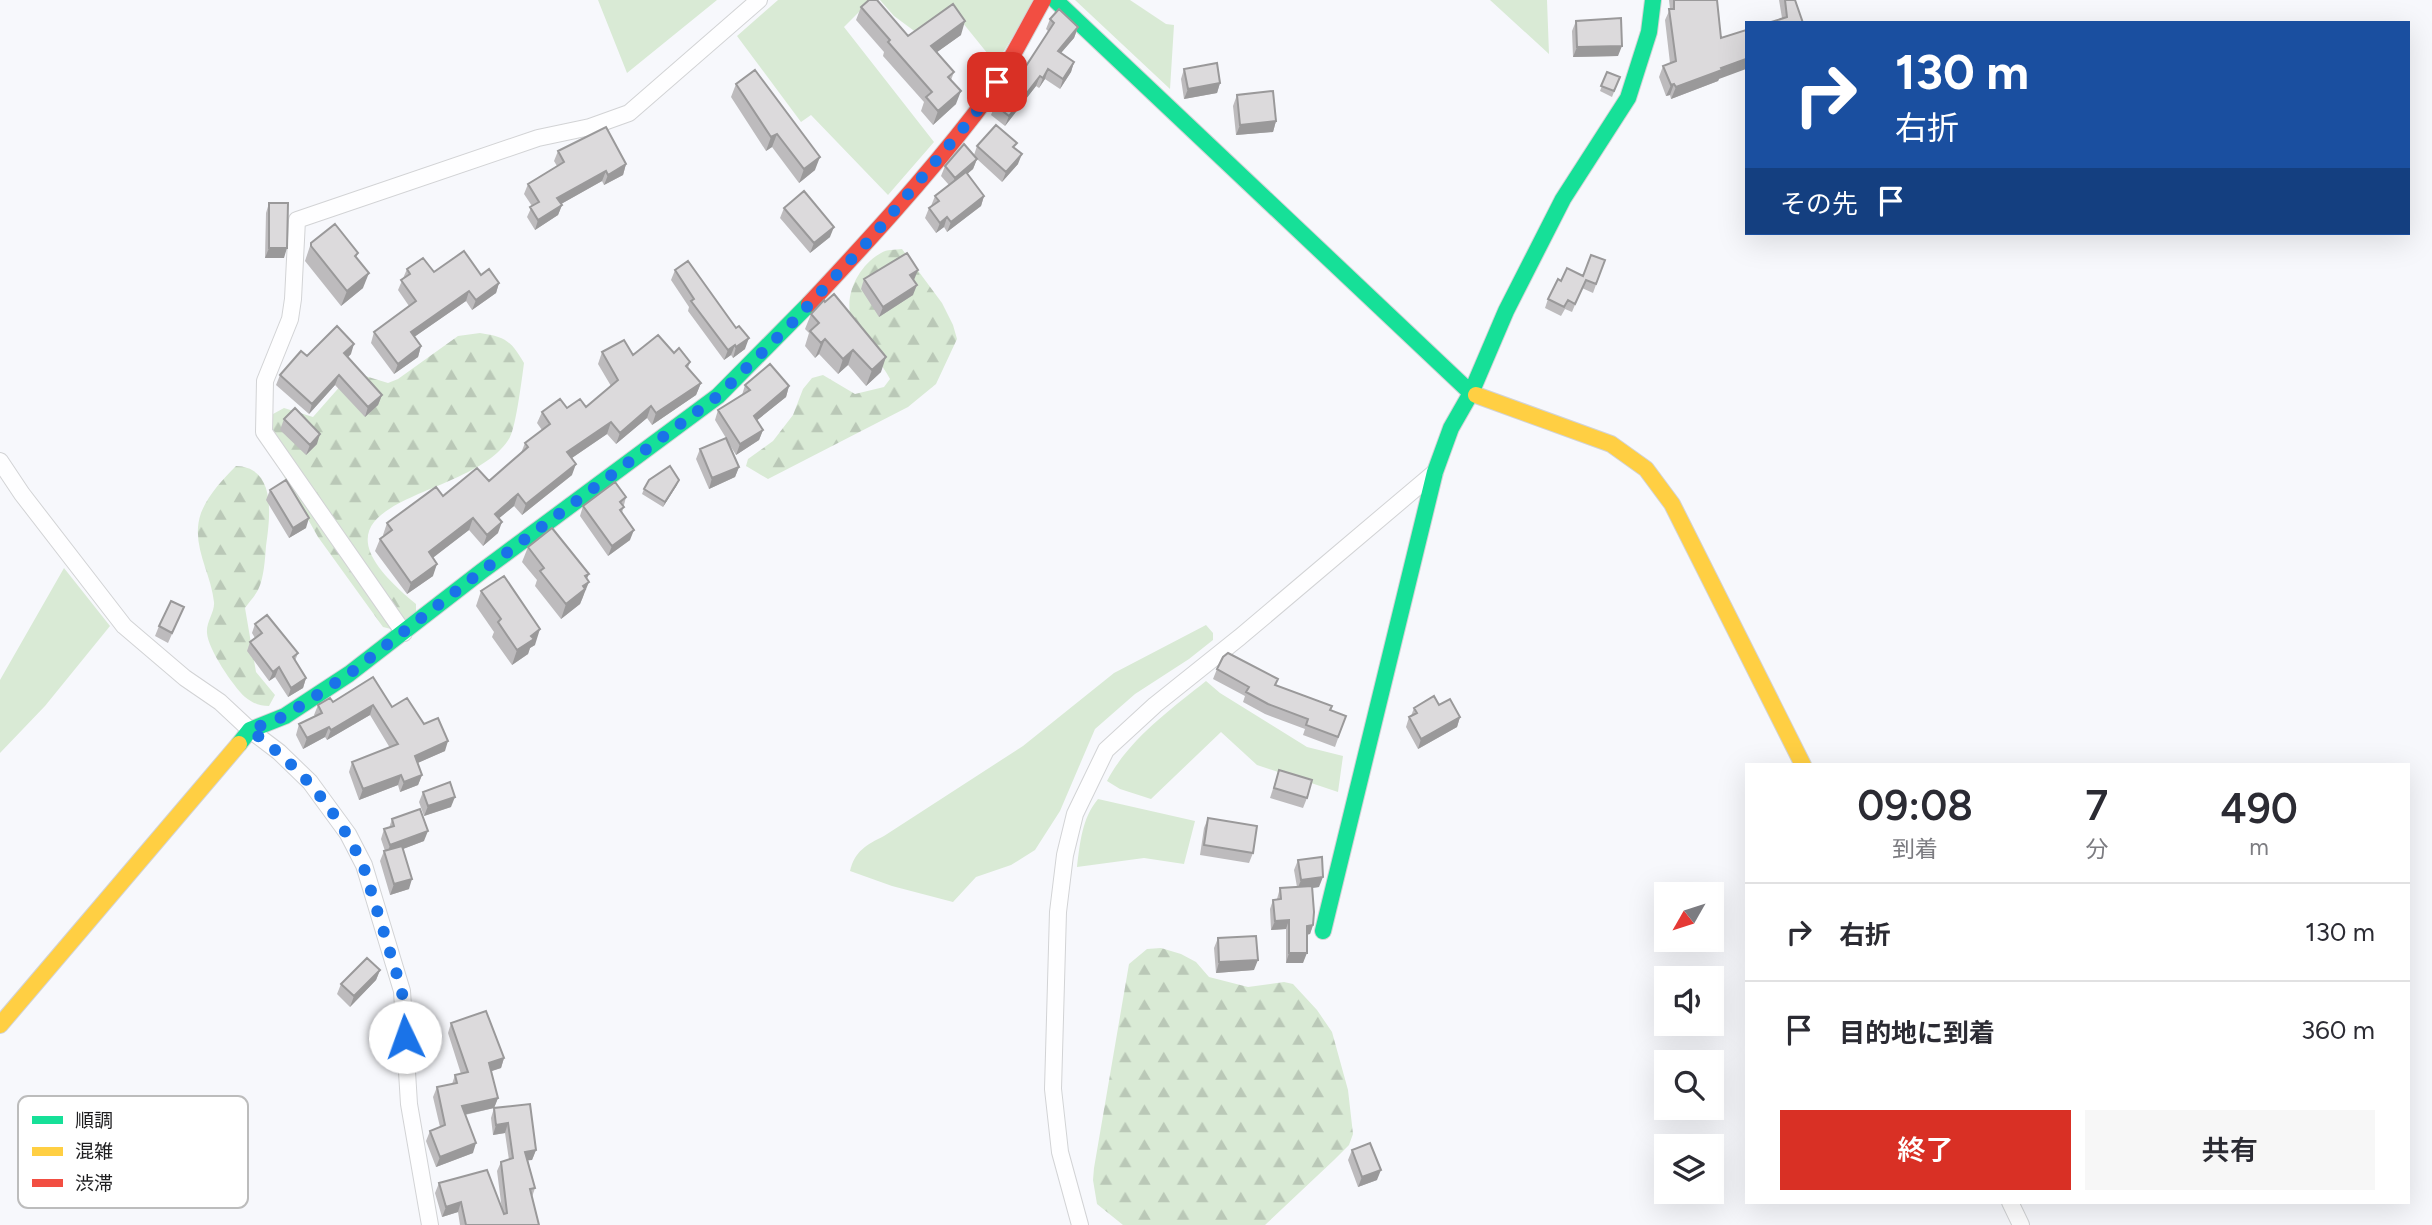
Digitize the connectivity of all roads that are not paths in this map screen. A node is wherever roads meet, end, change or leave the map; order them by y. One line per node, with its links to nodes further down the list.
1 (759, 0): 8 (street)
2 (1042, 0): 8 (street)
3 (1055, 0): 5 (street)
4 (1653, 0): 5 (street)
5 (1471, 393): 7 (street); 10 (street)
6 (0, 461): 9 (street)
7 (1435, 472): 11 (street); 15 (street)
8 (404, 633): 9 (street)
9 (250, 730): 12 (street); 14 (street)
10 (1802, 763)
11 (1323, 931)
12 (0, 1025)
13 (2011, 1204): 16 (street)
14 (430, 1225)
15 (1080, 1225)
16 (2021, 1225)

